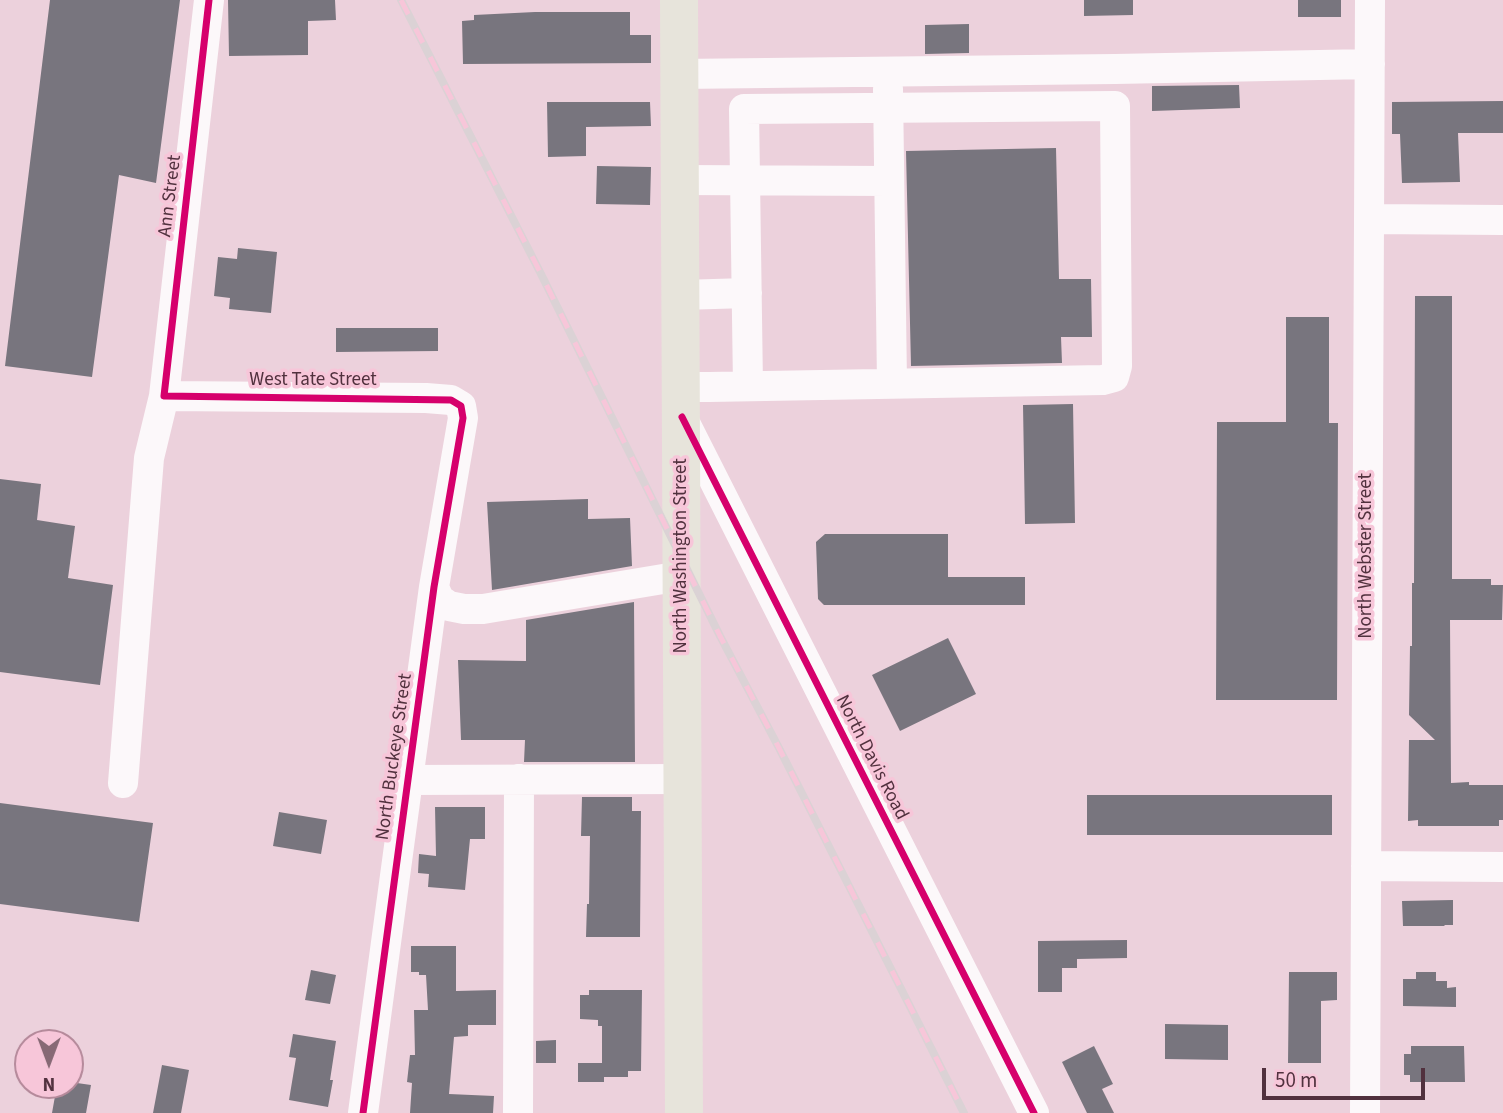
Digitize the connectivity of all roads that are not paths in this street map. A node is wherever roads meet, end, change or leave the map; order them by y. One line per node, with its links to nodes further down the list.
1 (209, 0): 21 (street, Ann Street)
2 (679, 0): 8 (main road, North Washington Street)
3 (1370, 0): 4 (street, North Webster Street)
4 (1370, 64): 5 (street); 15 (street, North Webster Street)
5 (1115, 69): 6 (street); 9 (street)
6 (888, 71): 7 (street); 10 (street)
7 (745, 73): 8 (street); 11 (street)
8 (679, 74): 12 (main road, North Washington Street)
9 (1115, 106): 10 (street); 19 (street)
10 (888, 108): 11 (street); 14 (street)
11 (744, 109): 13 (street)
12 (680, 180): 13 (street); 18 (main road, North Washington Street)
13 (746, 181): 14 (street); 17 (street)
14 (889, 181): 19 (street)
15 (1369, 219): 16 (street); 30 (street, North Webster Street)
16 (1503, 220)
17 (747, 293): 18 (street); 20 (street)
18 (681, 295): 22 (main road, North Washington Street)
19 (892, 383): 20 (street)
20 (748, 386): 22 (street)
21 (164, 396): 23 (street, West Tate Street); 29 (street, Ann Street)
22 (682, 402): 24 (main road, North Washington Street); 35 (street, North Davis Road)
23 (461, 406): 25 (street, North Buckeye Street)
24 (681, 576): 25 (street); 28 (main road, North Washington Street)
25 (434, 587): 26 (street, North Buckeye Street)
26 (408, 779): 27 (street); 32 (street, North Buckeye Street)
27 (519, 779): 28 (street); 33 (street)
28 (682, 779): 34 (main road, North Washington Street)
29 (123, 783)
30 (1366, 866): 31 (street); 36 (street, North Webster Street)
31 (1503, 867)
32 (363, 1113)
33 (518, 1113)
34 (684, 1113)
35 (1034, 1113)
36 (1365, 1113)

